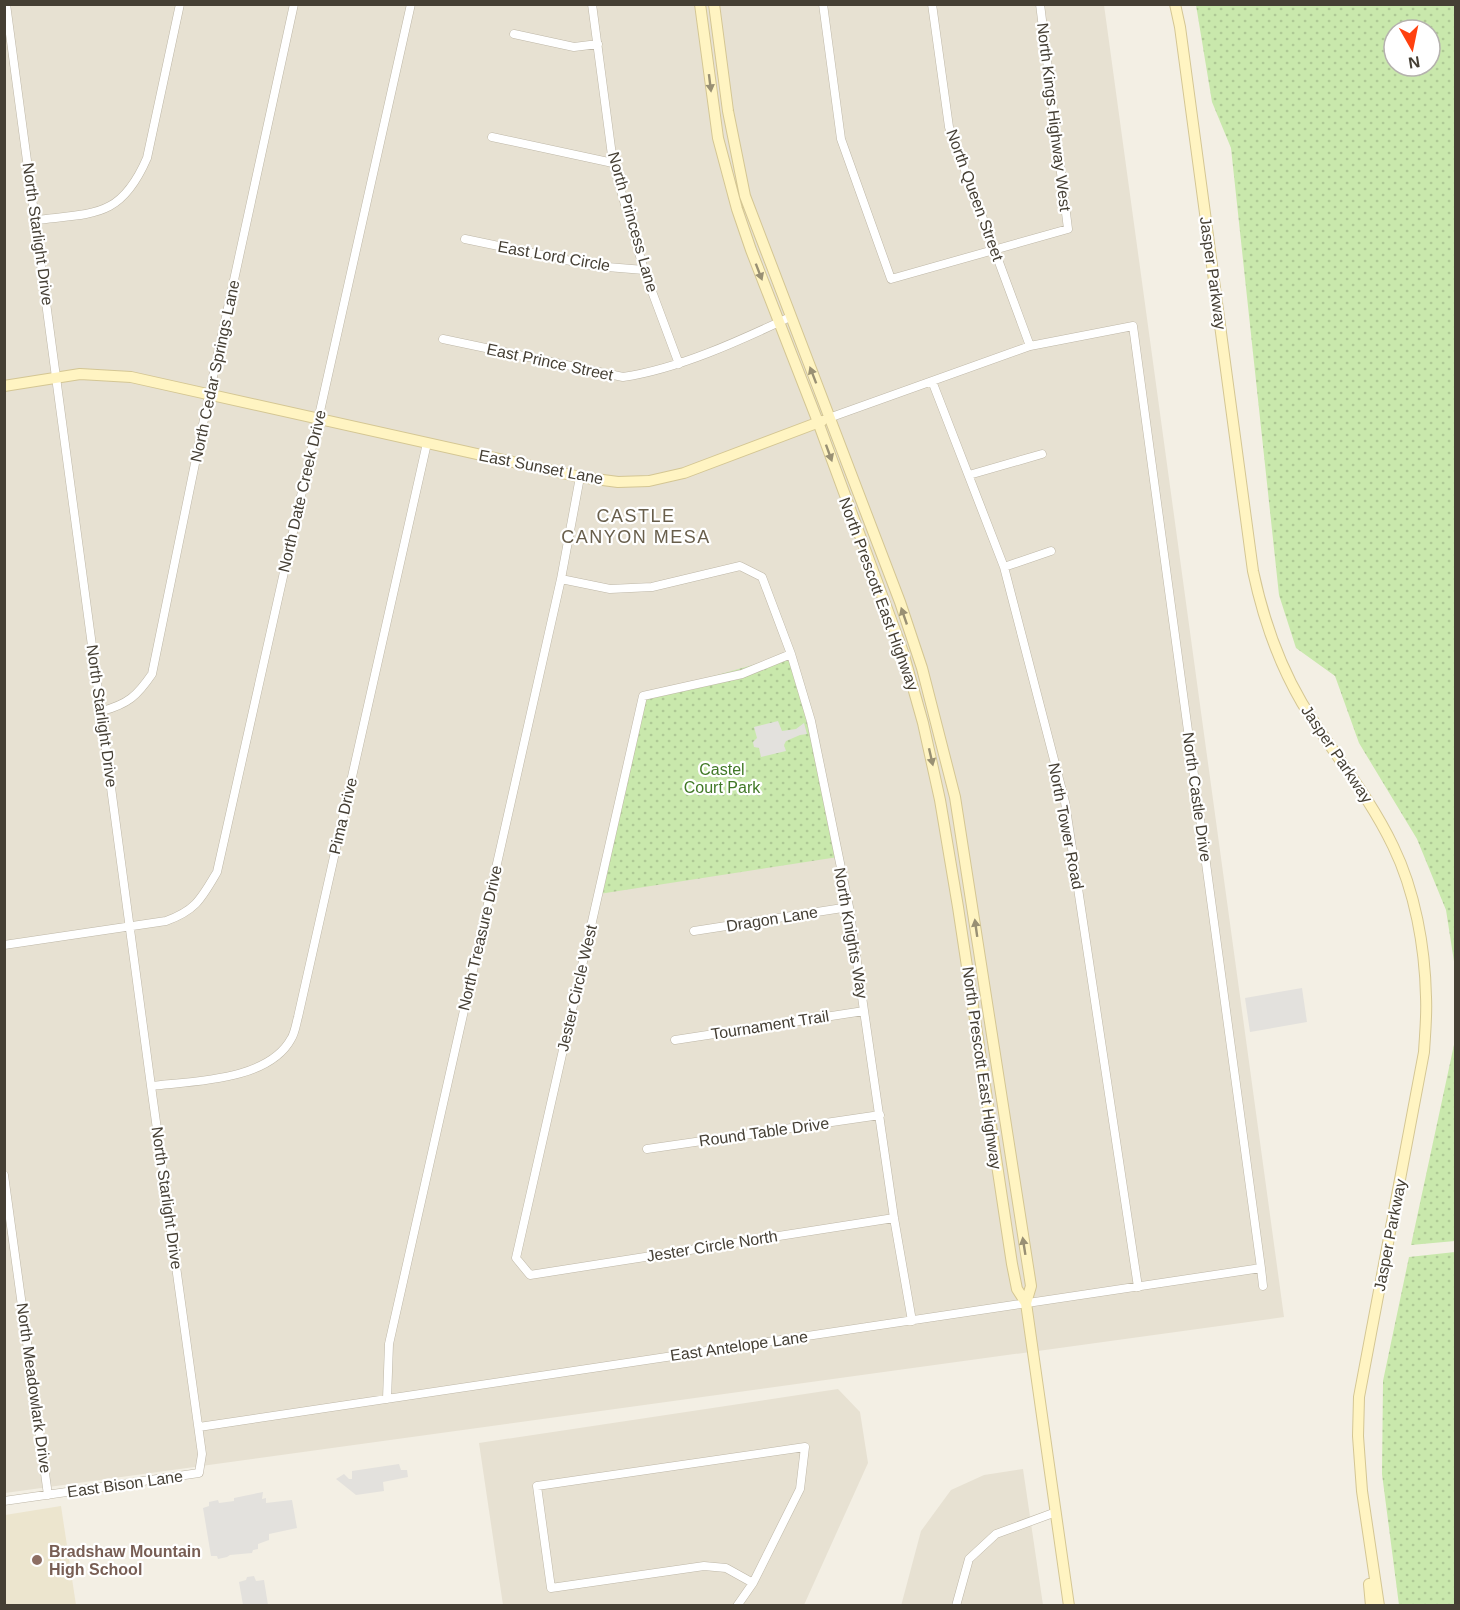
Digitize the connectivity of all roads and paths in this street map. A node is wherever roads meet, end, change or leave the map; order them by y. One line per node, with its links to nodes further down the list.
1 (6, 4): 18 (street, North Starlight Drive)
2 (180, 4): 18 (street)
3 (294, 4): 31 (street, North Cedar Springs Lane)
4 (411, 4): 32 (street, North Date Creek Drive)
5 (592, 4): 13 (street, North Princess Lane)
6 (700, 4): 15 (street, North Prescott East Highway)
7 (714, 4): 14 (street, North Prescott East Highway)
8 (823, 4): 20 (street)
9 (932, 4): 20 (street, North Queen Street)
10 (1040, 4): 20 (street, North Kings Highway West)
11 (1175, 4): 68 (street, Jasper Parkway)
12 (514, 34): 13 (street)
13 (598, 44): 17 (street, North Princess Lane)
14 (721, 59): 15 (street); 22 (street, North Prescott East Highway)
15 (707, 62): 23 (street, North Prescott East Highway, one-way to 23)
16 (492, 137): 17 (street)
17 (613, 162): 21 (street, North Princess Lane)
18 (36, 220): 28 (street, North Starlight Drive)
19 (465, 239): 21 (street, East Lord Circle)
20 (993, 249): 26 (street, North Queen Street)
21 (644, 270): 27 (street, North Princess Lane)
22 (790, 317): 23 (street, East Prince Street); 33 (street, North Prescott East Highway, one-way to 22)
23 (779, 322): 27 (street, East Prince Street); 33 (street, North Prescott East Highway)
24 (1133, 326): 26 (street, East Sunset Lane); 58 (street, North Castle Drive)
25 (443, 339): 27 (street, East Prince Street)
26 (1030, 346): 29 (street, East Sunset Lane)
27 (679, 364)
28 (57, 378): 30 (street, East Sunset Lane); 31 (street, East Sunset Lane); 42 (street, North Starlight Drive)
29 (932, 381): 33 (street, East Sunset Lane); 36 (street, North Tower Road)
30 (4, 386)
31 (209, 395): 32 (street, East Sunset Lane); 42 (street, North Cedar Springs Lane)
32 (318, 419): 34 (street, East Sunset Lane); 46 (street, North Date Creek Drive)
33 (824, 420): 37 (street, East Sunset Lane); 43 (street, North Prescott East Highway, one-way to 33); 44 (street, North Prescott East Highway, one-way to 44)
34 (427, 443): 37 (street, East Sunset Lane); 53 (street, Pima Drive)
35 (1042, 454): 36 (street)
36 (969, 475): 39 (street, North Tower Road)
37 (580, 477): 40 (street, North Treasure Drive)
38 (1051, 550): 39 (street)
39 (1004, 567): 61 (street, North Tower Road)
40 (561, 579): 41 (street, North Knights Way); 64 (street, North Treasure Drive)
41 (791, 654): 45 (street, North Knights Way); 59 (street, Jester Circle West)
42 (102, 711): 46 (street, North Starlight Drive)
43 (938, 727): 44 (street); 49 (street, North Prescott East Highway, one-way to 43)
44 (925, 730): 50 (street, North Prescott East Highway, one-way to 50)
45 (849, 907): 47 (street, Dragon Lane); 51 (street, North Knights Way)
46 (131, 926): 48 (street, North Date Creek Drive); 53 (street, North Starlight Drive)
47 (694, 931)
48 (4, 945)
49 (986, 994): 50 (street); 62 (street, North Prescott East Highway, one-way to 49)
50 (972, 996): 62 (street, North Prescott East Highway)
51 (864, 1011): 52 (street, Tournament Trail); 54 (street, North Knights Way)
52 (675, 1040)
53 (151, 1086): 65 (street, North Starlight Drive)
54 (880, 1115): 55 (street, Round Table Drive); 57 (street, North Knights Way)
55 (647, 1149)
56 (4, 1175): 66 (street, North Meadowlark Drive)
57 (894, 1218): 59 (street, Jester Circle North); 63 (street, North Knights Way)
58 (1261, 1268): 60 (street); 61 (street, East Antelope Lane)
59 (530, 1275)
60 (1263, 1286)
61 (1138, 1287): 62 (street, East Antelope Lane)
62 (1026, 1303): 63 (street, East Antelope Lane); 69 (street, North Prescott East Highway)
63 (912, 1321): 64 (street, East Antelope Lane)
64 (387, 1399): 65 (street, East Antelope Lane)
65 (199, 1427): 66 (street, East Bison Lane)
66 (48, 1494): 67 (street, East Bison Lane)
67 (4, 1501)
68 (1364, 1503): 74 (street, Jasper Parkway); 75 (street, Jasper Parkway)
69 (1056, 1512): 72 (street); 73 (street, North Prescott East Highway)
70 (753, 1583): 70 (street); 71 (street)
71 (737, 1605)
72 (957, 1605)
73 (1069, 1605)
74 (1371, 1605)
75 (1379, 1605)

